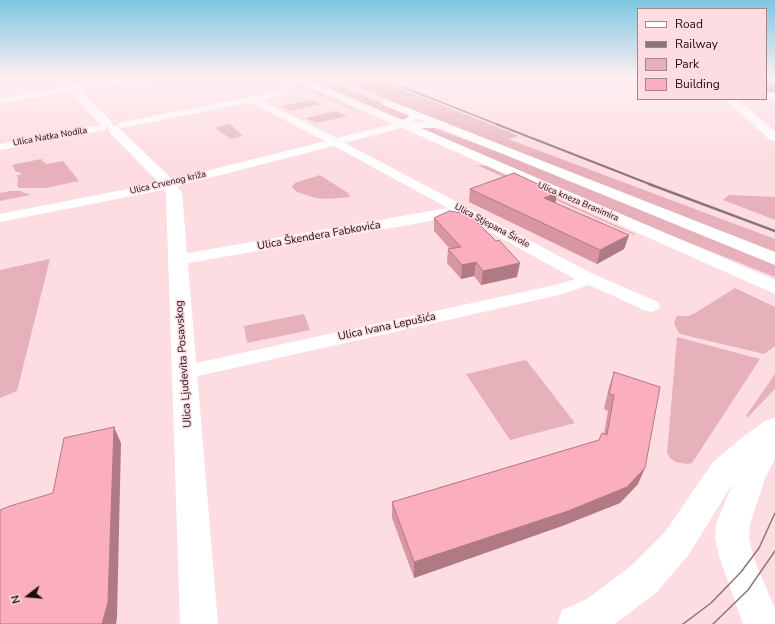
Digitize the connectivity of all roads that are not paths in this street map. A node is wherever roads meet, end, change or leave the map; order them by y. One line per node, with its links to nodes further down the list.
1 (90, 106): 10 (main road, Ulica Ljudevita Posavskog)
2 (215, 106): 10 (street)
3 (266, 106): 12 (street)
4 (359, 106): 8 (main road, Ulica kneza Branimira)
5 (395, 106): 7 (main road, Ulica kneza Branimira)
6 (738, 106): 11 (main road)
7 (409, 112): 8 (street); 9 (main road, Ulica kneza Branimira)
8 (401, 125): 9 (street, Ulica Crvenog križa); 12 (street, Ulica Crvenog križa); 20 (main road, Ulica kneza Branimira)
9 (442, 125): 17 (main road, Ulica kneza Branimira)
10 (111, 126): 13 (street, Ulica Natka Nodila); 14 (main road, Ulica Ljudevita Posavskog)
11 (775, 137)
12 (335, 141): 14 (street, Ulica Crvenog križa); 15 (street, Ulica Stjepana Širole)
13 (0, 147)
14 (169, 184): 16 (street, Ulica Crvenog križa); 18 (main road, Ulica Ljudevita Posavskog)
15 (460, 210): 18 (street, Ulica Škendera Fabkovića); 19 (street, Ulica Stjepana Širole)
16 (0, 218)
17 (775, 259)
18 (178, 260): 22 (main road, Ulica Ljudevita Posavskog)
19 (587, 278): 21 (street, Ulica Stjepana Širole); 22 (street, Ulica Ivana Lepušića)
20 (775, 288)
21 (651, 306)
22 (185, 372): 25 (main road, Ulica Ljudevita Posavskog)
23 (775, 430): 26 (main road); 27 (main road)
24 (775, 618): 28 (main road)
25 (199, 624)
26 (576, 624)
27 (762, 624)
28 (771, 624)

